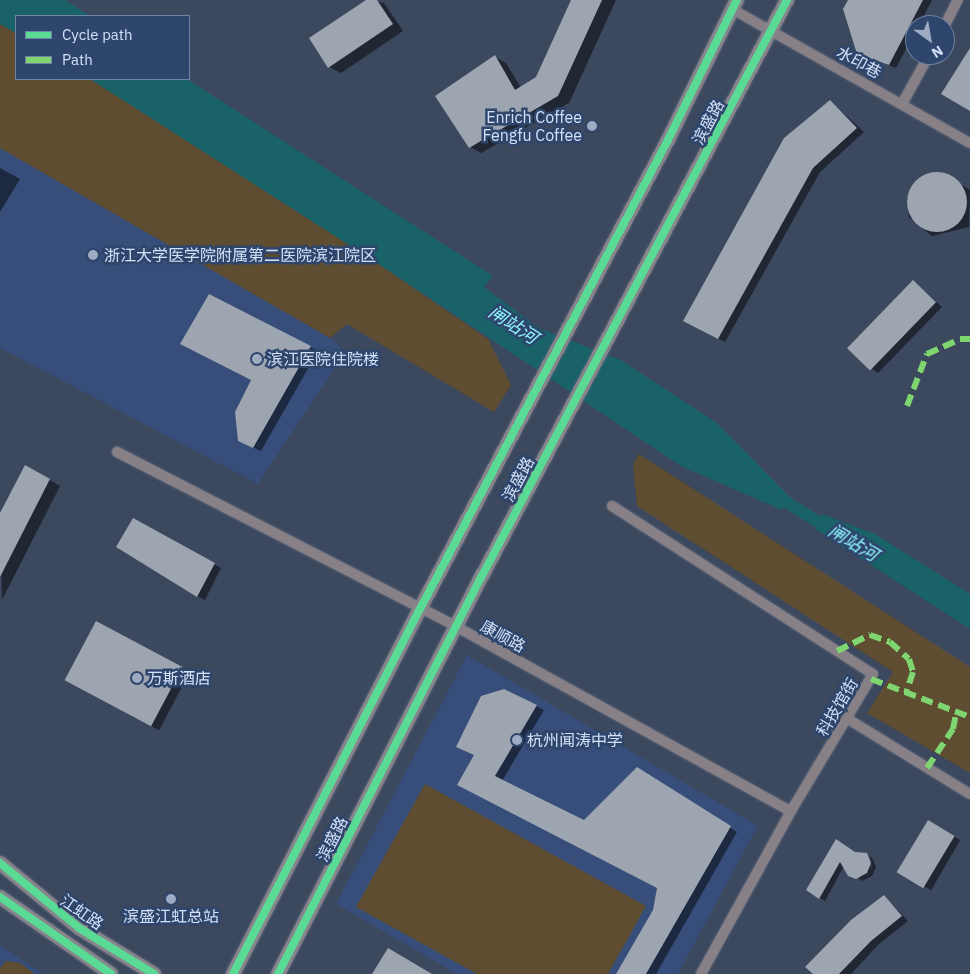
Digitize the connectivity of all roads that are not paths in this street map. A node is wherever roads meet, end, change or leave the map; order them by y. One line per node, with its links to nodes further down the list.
1 (787, 0): 5 (main road, 滨盛路)
2 (958, 0): 4 (street)
3 (735, 4): 5 (street, 水印巷); 11 (main road, 滨盛路)
4 (950, 15)
5 (771, 31): 7 (street, 水印巷); 12 (main road, 滨盛路)
6 (923, 65): 7 (street)
7 (902, 104): 8 (street, 水印巷)
8 (970, 143)
9 (117, 452): 11 (street, 康顺路)
10 (612, 506): 13 (street, 科技馆街)
11 (420, 608): 12 (street, 康顺路); 20 (main road, 滨盛路)
12 (457, 627): 15 (street, 康顺路); 21 (main road, 滨盛路)
13 (848, 719): 14 (street); 15 (street, 科技馆街)
14 (970, 794)
15 (791, 812): 22 (street, 科技馆街)
16 (0, 862): 19 (main road, 江虹路)
17 (0, 897): 18 (main road)
18 (111, 974)
19 (154, 974)
20 (233, 974)
21 (278, 974)
22 (701, 974)

